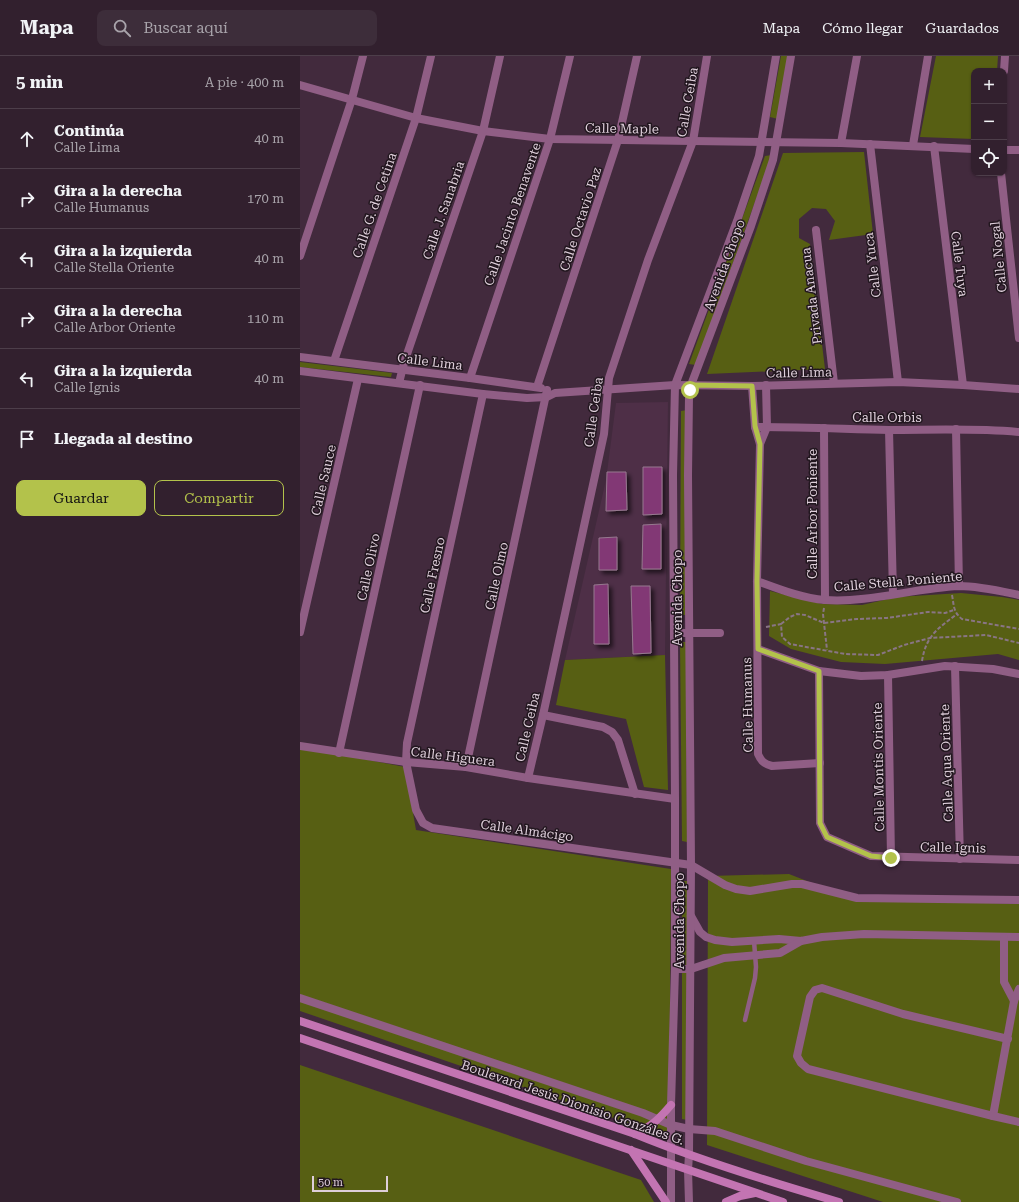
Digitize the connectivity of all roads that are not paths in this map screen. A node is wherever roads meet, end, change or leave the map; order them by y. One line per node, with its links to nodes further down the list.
1 (363, 56): 14 (street)
2 (431, 56): 15 (street, Calle G. de Cetina)
3 (500, 56): 16 (street, Calle J. Sanabria)
4 (570, 56): 17 (street, Calle Jacinto Benavente)
5 (637, 56): 18 (street, Calle Octavio Paz)
6 (707, 56): 19 (street, Calle Ceiba)
7 (776, 56): 20 (street, Avenida Chopo)
8 (791, 56): 21 (street, Avenida Chopo)
9 (857, 56): 22 (street)
10 (928, 56): 24 (street)
11 (1005, 56): 12 (street)
12 (1004, 68)
13 (300, 85): 14 (street, Calle Maple)
14 (352, 100): 15 (street, Calle Maple); 31 (street)
15 (416, 118): 16 (street, Calle Maple); 34 (street, Calle G. de Cetina)
16 (483, 131): 17 (street, Calle Maple); 35 (street, Calle J. Sanabria)
17 (550, 139): 18 (street, Calle Maple); 37 (street, Calle Jacinto Benavente)
18 (618, 140): 19 (street, Calle Maple); 48 (street, Calle Octavio Paz)
19 (693, 141): 20 (street, Calle Maple); 49 (street, Calle Ceiba)
20 (762, 141): 21 (street, Calle Maple); 43 (street, Avenida Chopo)
21 (777, 142): 22 (street, Calle Maple); 44 (street, Avenida Chopo)
22 (841, 143): 23 (street, Calle Maple)
23 (870, 144): 24 (street, Calle Maple); 39 (street, Calle Yuca)
24 (913, 145): 25 (street, Calle Maple)
25 (934, 146): 26 (street, Calle Maple); 46 (street, Calle Tuya)
26 (971, 149)
27 (1007, 150): 28 (street)
28 (1019, 150)
29 (1001, 176): 32 (street, Calle Nogal)
30 (816, 230): 41 (street, Privada Anacua)
31 (300, 256)
32 (1019, 338)
33 (300, 357): 34 (street, Calle Lima)
34 (334, 361): 35 (street, Calle Lima)
35 (402, 369): 37 (street, Calle Lima); 40 (street, Calle J. Sanabria)
36 (300, 372): 38 (street, Calle Lima)
37 (470, 378): 48 (street, Calle Lima)
38 (358, 379): 40 (street, Calle Lima); 65 (street, Calle Sauce)
39 (898, 382): 41 (street, Calle Lima); 46 (street, Calle Lima)
40 (399, 383): 42 (street, Calle Lima)
41 (834, 383): 45 (street, Calle Lima)
42 (420, 385): 52 (street, Calle Lima); 76 (street, Calle Olivo)
43 (675, 385): 44 (street, Calle Lima); 49 (street, Calle Lima); 66 (street, Avenida Chopo)
44 (691, 385): 47 (street, Calle Lima); 67 (street, Avenida Chopo)
45 (766, 385): 47 (street, Calle Lima); 54 (street, Calle Humanus)
46 (963, 385): 50 (street, Calle Lima)
47 (752, 386): 53 (street, Calle Humanus)
48 (537, 387): 51 (street, Calle Lima)
49 (608, 389): 51 (street, Calle Lima); 74 (street, Calle Ceiba)
50 (1019, 389)
51 (550, 393): 52 (street, Calle Lima); 79 (street, Calle Olmo)
52 (483, 394): 77 (street, Calle Fresno)
53 (755, 426): 54 (street, Calle Orbis); 59 (street, Calle Humanus)
54 (767, 427): 55 (street, Calle Orbis); 59 (street, Calle Humanus)
55 (824, 428): 57 (street, Calle Orbis); 64 (street, Calle Arbor Poniente)
56 (956, 429): 57 (street, Calle Orbis); 58 (street, Calle Orbis); 61 (street)
57 (889, 430): 62 (street)
58 (1019, 432)
59 (760, 444): 60 (street, Calle Humanus)
60 (757, 581): 64 (street, Calle Stella Poniente); 69 (street, Calle Humanus)
61 (955, 586): 62 (street, Calle Stella Poniente); 63 (street, Calle Stella Poniente)
62 (893, 593): 64 (street, Calle Stella Poniente)
63 (1019, 595)
64 (825, 600)
65 (300, 632)
66 (674, 633): 67 (street); 82 (street, Avenida Chopo)
67 (689, 633): 68 (street); 87 (street, Avenida Chopo)
68 (720, 633)
69 (758, 649): 71 (street); 78 (street, Calle Humanus)
70 (955, 666): 72 (street); 73 (street); 84 (street, Calle Aqua Oriente)
71 (819, 671): 73 (street); 78 (street)
72 (1019, 674)
73 (888, 675): 83 (street, Calle Montis Oriente)
74 (543, 715): 80 (street, Calle Ceiba); 81 (street)
75 (300, 746): 76 (street, Calle Higuera)
76 (339, 753): 77 (street, Calle Higuera)
77 (406, 762): 79 (street, Calle Higuera); 86 (street, Calle Almácigo)
78 (820, 763): 83 (street, Calle Ignis)
79 (466, 767): 80 (street, Calle Higuera)
80 (528, 778): 81 (street, Calle Higuera)
81 (635, 794): 82 (street, Calle Higuera)
82 (676, 799): 86 (street, Avenida Chopo)
83 (891, 858): 84 (street, Calle Ignis)
84 (960, 858): 85 (street, Calle Ignis)
85 (1019, 860)
86 (674, 863): 87 (street, Calle Almácigo); 95 (street, Avenida Chopo)
87 (691, 865): 88 (street); 89 (street, Avenida Chopo)
88 (1019, 900)
89 (691, 916): 92 (street); 96 (street, Avenida Chopo)
90 (1019, 937): 91 (street)
91 (1004, 938): 93 (street); 99 (street)
92 (754, 941): 93 (street); 94 (lane)
93 (802, 941): 94 (street)
94 (755, 956): 96 (street); 101 (lane)
95 (675, 969): 96 (street); 104 (street, Avenida Chopo)
96 (691, 969): 109 (street, Avenida Chopo)
97 (1019, 989): 99 (street)
98 (300, 998): 106 (street)
99 (1014, 1001): 103 (street)
100 (300, 1020): 110 (main road, Boulevard Jesús Dionisio Gonzáles G.)
101 (745, 1020)
102 (300, 1038): 112 (main road, Boulevard Jesús Dionisio Gonzáles G.)
103 (1008, 1039): 105 (street); 105 (street)
104 (671, 1105): 106 (main road); 108 (street, Avenida Chopo)
105 (993, 1116): 107 (street)
106 (660, 1119): 108 (street); 110 (main road)
107 (1019, 1122)
108 (671, 1125): 109 (street); 111 (street, Avenida Chopo)
109 (689, 1128): 113 (street, Avenida Chopo); 123 (street)
110 (635, 1134): 111 (main road, Boulevard Jesús Dionisio Gonzáles G.)
111 (672, 1149): 113 (main road, Boulevard Jesús Dionisio Gonzáles G.); 114 (street, Avenida Chopo)
112 (631, 1150): 114 (main road, Boulevard Jesús Dionisio Gonzáles G.); 117 (main road)
113 (689, 1155): 115 (street, Avenida Chopo); 122 (main road, Boulevard Jesús Dionisio Gonzáles G.)
114 (671, 1164): 115 (main road, Boulevard Jesús Dionisio Gonzáles G.); 118 (street, Avenida Chopo)
115 (688, 1170): 116 (main road, Boulevard Jesús Dionisio Gonzáles G.); 119 (street, Avenida Chopo)
116 (755, 1193): 120 (main road); 121 (main road, Boulevard Jesús Dionisio Gonzáles G.)
117 (666, 1202)
118 (671, 1202)
119 (689, 1202)
120 (726, 1202)
121 (783, 1202)
122 (839, 1202)
123 (957, 1202)

